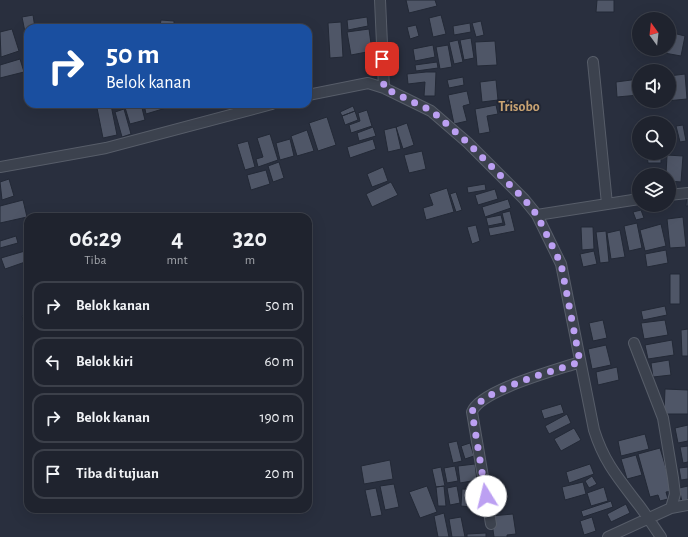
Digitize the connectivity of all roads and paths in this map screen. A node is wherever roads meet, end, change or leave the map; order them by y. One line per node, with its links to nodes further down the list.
1 (380, 0): 3 (street)
2 (593, 62): 10 (street)
3 (384, 88): 4 (street); 11 (street)
4 (312, 94)
5 (257, 108): 6 (street)
6 (0, 167)
7 (688, 193): 8 (street)
8 (676, 194)
9 (632, 200): 10 (street)
10 (607, 204): 11 (street)
11 (537, 215): 13 (street)
12 (634, 343): 15 (street)
13 (580, 362): 16 (street); 17 (street)
14 (688, 505): 15 (street)
15 (671, 508): 16 (street)
16 (647, 518): 18 (street); 19 (street)
17 (491, 524)
18 (608, 537)
19 (661, 537)

